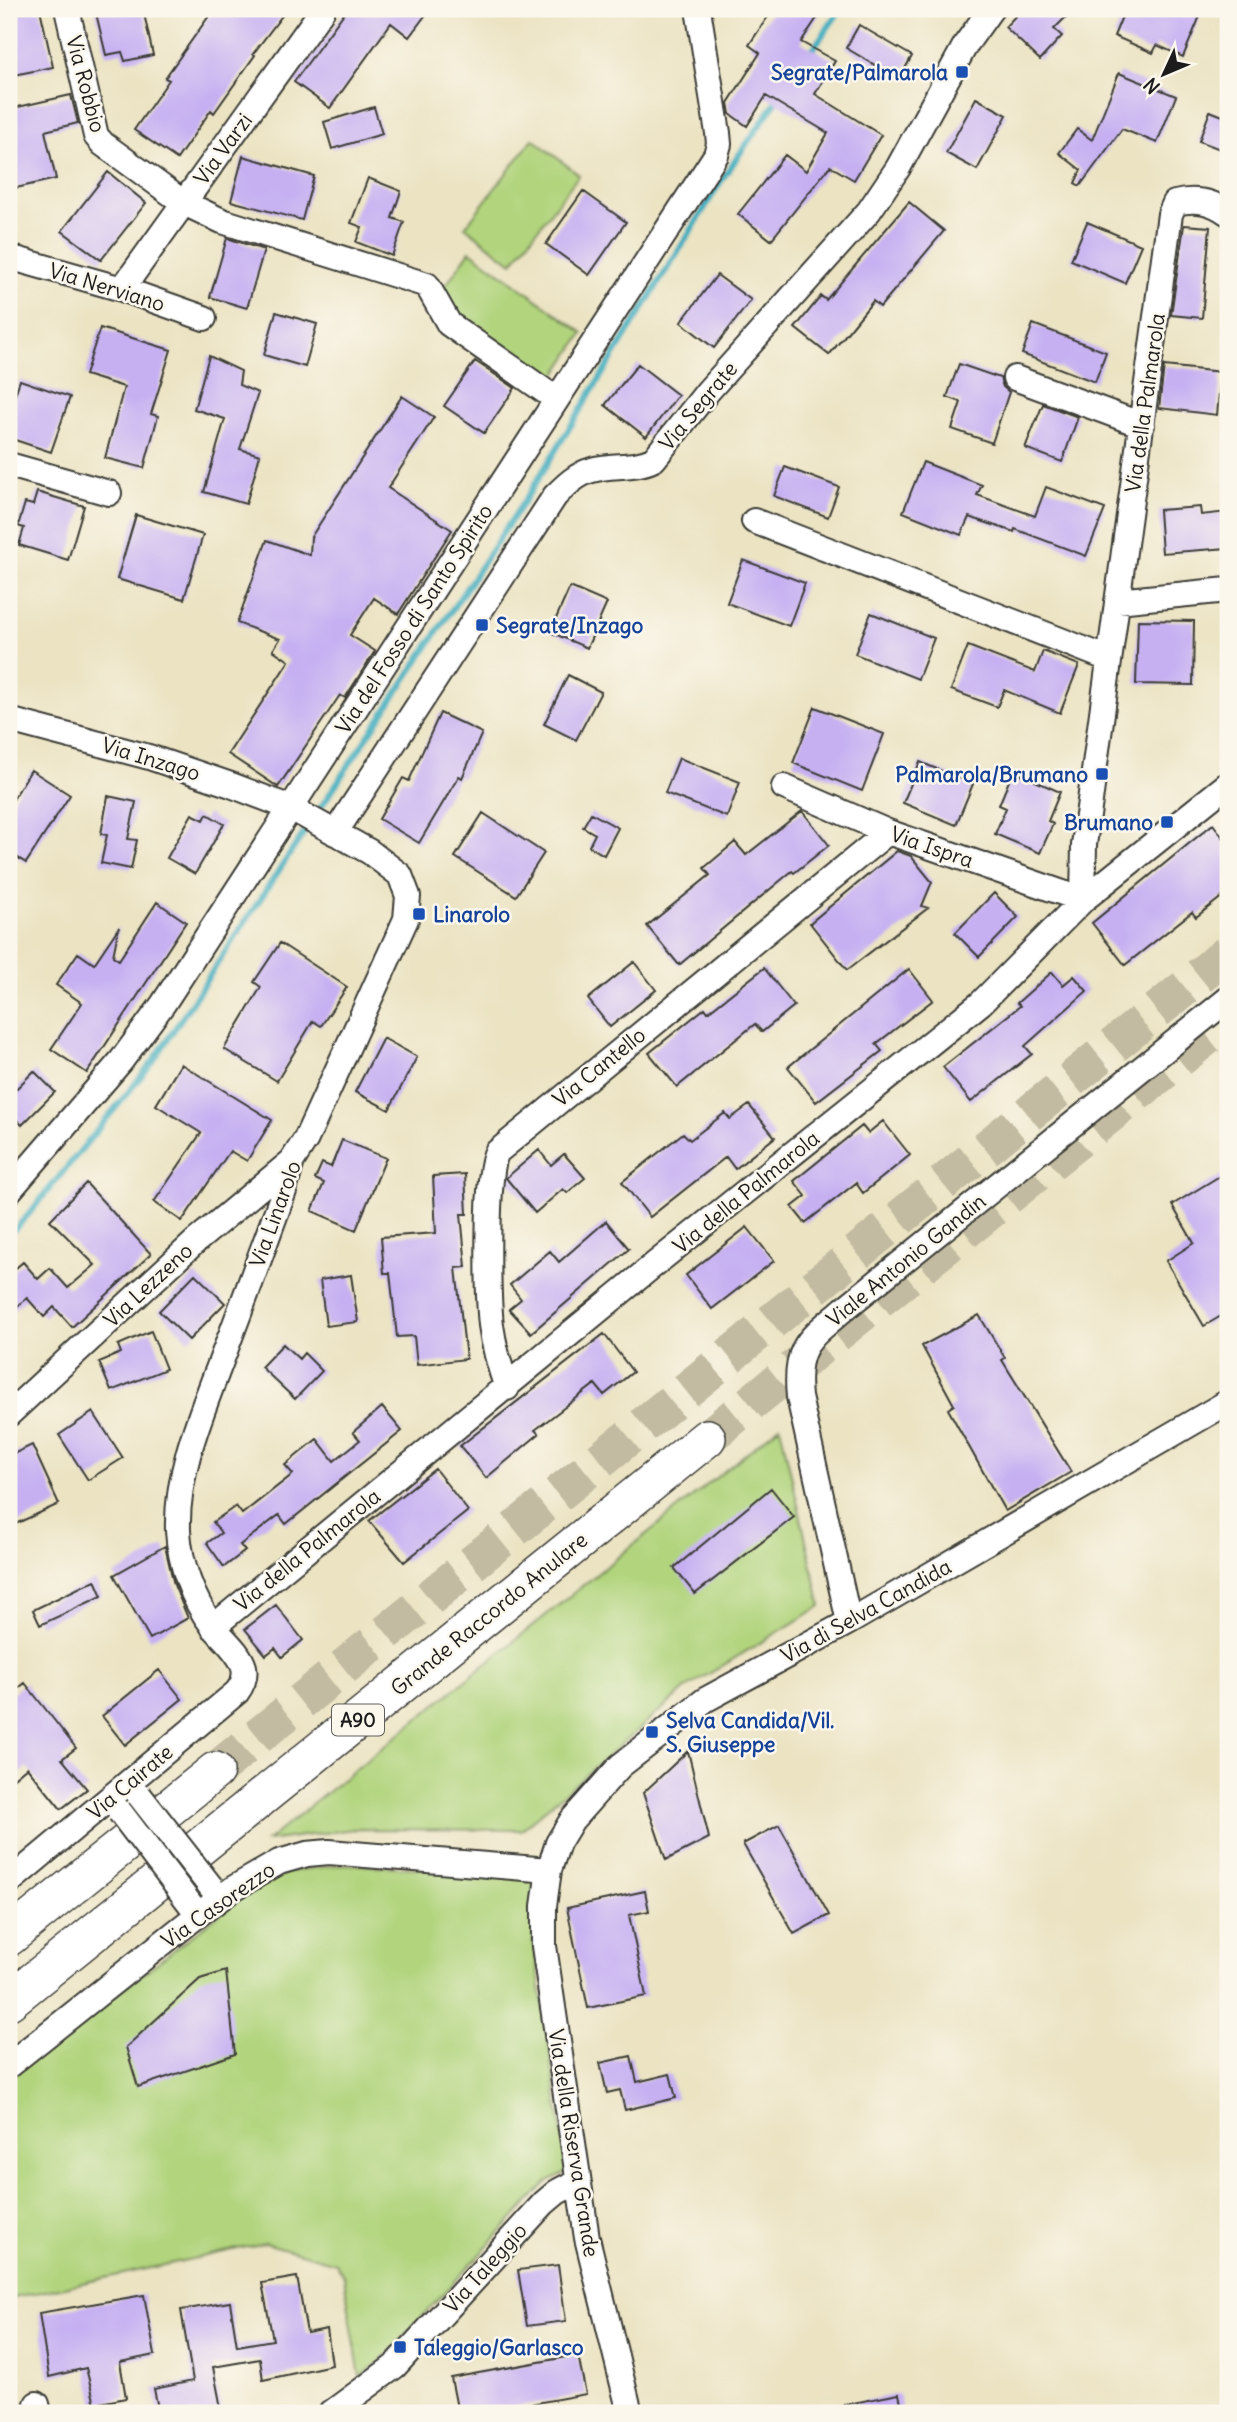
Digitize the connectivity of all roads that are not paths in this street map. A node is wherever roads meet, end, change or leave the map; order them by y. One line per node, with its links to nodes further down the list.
1 (67, 9): 5 (street, Via Robbio)
2 (323, 9): 5 (street, Via Varzi)
3 (698, 9): 11 (street, Via del Fosso di Santo Spirito)
4 (991, 9): 24 (street, Via Segrate)
5 (184, 203): 8 (street, Via Varzi); 11 (street, Via Robbio)
6 (1228, 213): 12 (street, Via della Palmarola)
7 (9, 257): 8 (street, Via Nerviano)
8 (122, 289): 9 (street, Via Nerviano)
9 (204, 318)
10 (1015, 378): 12 (street)
11 (556, 399): 22 (street, Via del Fosso di Santo Spirito)
12 (1142, 425): 17 (street, Via della Palmarola)
13 (9, 465): 14 (street)
14 (109, 493)
15 (754, 521): 18 (street)
16 (1228, 590): 17 (street)
17 (1117, 601): 18 (street, Via della Palmarola)
18 (1109, 659): 25 (street, Via della Palmarola)
19 (9, 720): 22 (street, Via Inzago)
20 (1228, 784): 25 (street)
21 (784, 787): 23 (street, Via Ispra)
22 (291, 808): 24 (street, Via Linarolo); 28 (street, Via del Fosso di Santo Spirito)
23 (888, 831): 25 (street, Via Ispra); 29 (street, Via Cantello)
24 (335, 833): 27 (street, Via Linarolo)
25 (1083, 900): 29 (street, Via della Palmarola)
26 (1227, 1002): 33 (street, Viale Antonio Gandin)
27 (292, 1161): 31 (street, Via Lezzeno); 34 (street, Via Linarolo)
28 (9, 1191)
29 (507, 1388): 34 (street, Via della Palmarola)
30 (1228, 1402): 33 (street, Via di Selva Candida)
31 (9, 1414)
32 (707, 1438): 44 (highway, Grande Raccordo Anulare / A90)
33 (849, 1622): 39 (street, Via di Selva Candida)
34 (213, 1627): 35 (street, Via Linarolo)
35 (245, 1678): 37 (street, Via Cairate)
36 (215, 1770): 43 (highway)
37 (134, 1789): 38 (street, Via Cairate); 41 (street, bridge)
38 (115, 1806): 40 (street, Via Cairate); 42 (street, bridge)
39 (549, 1870): 41 (street, Via Casorezzo); 46 (street, Via della Riserva Grande)
40 (9, 1882)
41 (216, 1892): 42 (street, Via Casorezzo)
42 (195, 1909): 45 (street, Via Casorezzo)
43 (9, 1937)
44 (9, 2000)
45 (9, 2065)
46 (578, 2182): 47 (street, Via Taleggio); 48 (street, Via della Riserva Grande)
47 (331, 2413)
48 (630, 2413)

